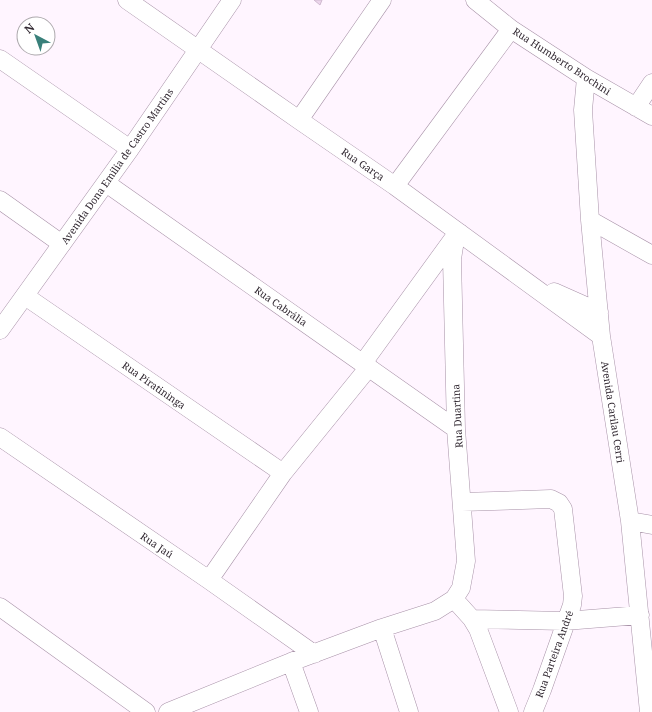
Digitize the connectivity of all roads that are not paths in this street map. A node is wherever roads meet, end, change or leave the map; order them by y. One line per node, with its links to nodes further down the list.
1 (127, 0): 6 (street, Rua Garça)
2 (232, 0): 6 (street, Avenida Dona Emilia de Castro Martins)
3 (382, 0): 12 (street)
4 (475, 0): 5 (street, Rua Humberto Brochini)
5 (511, 29): 8 (street, Rua Humberto Brochini); 15 (street)
6 (199, 50): 12 (street, Rua Garça); 13 (street, Avenida Dona Emilia de Castro Martins)
7 (0, 59): 13 (street)
8 (593, 82): 10 (street, Rua Humberto Brochini); 17 (street, Avenida Carilau Cerri)
9 (652, 83): 10 (street)
10 (636, 106): 11 (street, Rua Humberto Brochini)
11 (652, 116)
12 (299, 120): 15 (street, Rua Garça)
13 (130, 149): 14 (street, Avenida Dona Emilia de Castro Martins)
14 (106, 183): 19 (street, Avenida Dona Emilia de Castro Martins); 26 (street, Rua Cabrália)
15 (395, 186): 18 (street, Rua Garça)
16 (0, 200): 19 (street)
17 (590, 220): 20 (street); 23 (street, Avenida Carilau Cerri)
18 (459, 232): 21 (street, Rua Garça); 26 (street); 27 (street, Rua Duartina)
19 (62, 244): 22 (street, Avenida Dona Emilia de Castro Martins)
20 (652, 255)
21 (526, 280): 23 (street, Rua Garça); 25 (street, Rua Garça)
22 (25, 296): 24 (street, Avenida Dona Emilia de Castro Martins); 29 (street, Rua Piratininga)
23 (599, 312): 25 (street, Avenida Carilau Cerri)
24 (0, 330)
25 (601, 336): 31 (street, Avenida Carilau Cerri)
26 (366, 365): 27 (street, Rua Cabrália); 29 (street)
27 (456, 429): 30 (street, Rua Duartina)
28 (0, 437): 33 (street, Rua Jaú)
29 (284, 473): 33 (street)
30 (462, 502): 34 (street, Rua Duartina); 38 (street, Rua Parteira André)
31 (630, 521): 32 (street); 36 (street, Avenida Carilau Cerri)
32 (652, 524)
33 (208, 580): 40 (street, Rua Jaú)
34 (454, 599): 37 (street); 39 (street)
35 (0, 607): 44 (street)
36 (640, 615): 38 (street); 41 (street, Avenida Carilau Cerri)
37 (472, 619): 38 (street); 48 (street)
38 (565, 621): 43 (street, Rua Parteira André)
39 (382, 628): 40 (street); 47 (street)
40 (314, 654): 42 (street)
41 (648, 658): 51 (street, Avenida Carilau Cerri)
42 (291, 662): 45 (street); 46 (street)
43 (542, 690): 49 (street, Rua Parteira André); 50 (street)
44 (146, 712)
45 (168, 712)
46 (308, 712)
47 (409, 712)
48 (509, 712)
49 (533, 712)
50 (545, 712)
51 (650, 712)

